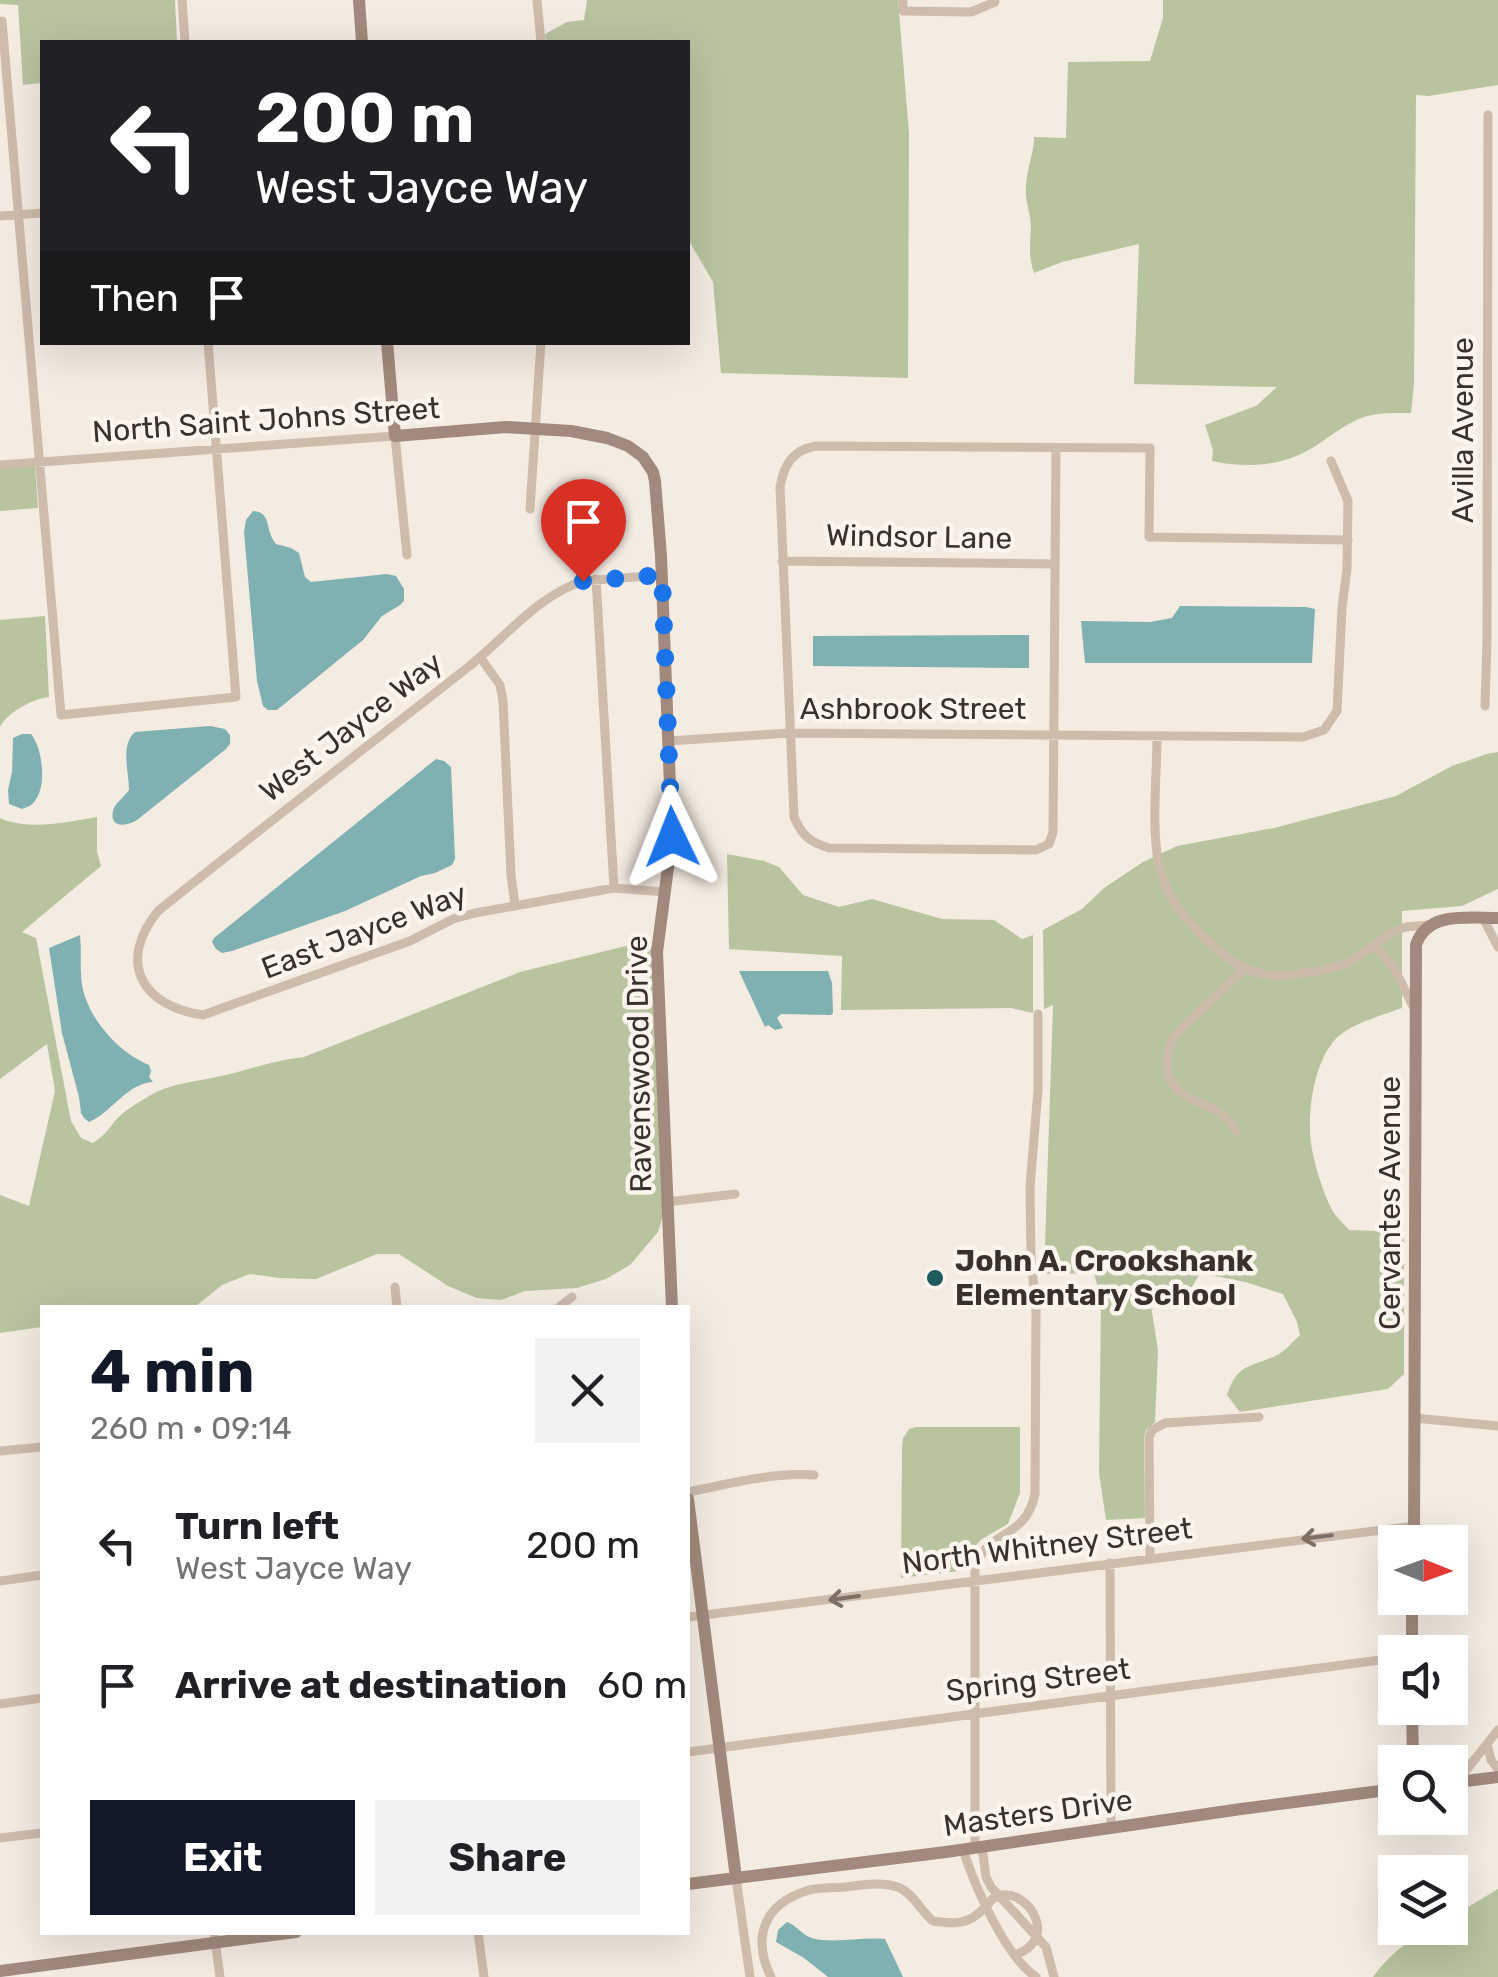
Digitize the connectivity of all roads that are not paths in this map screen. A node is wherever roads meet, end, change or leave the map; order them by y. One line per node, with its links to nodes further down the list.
1 (182, 0): 7 (street)
2 (359, 0): 8 (street)
3 (537, 0): 9 (street)
4 (904, 0): 5 (street)
5 (995, 2)
6 (2, 22): 13 (street)
7 (185, 40)
8 (362, 40)
9 (541, 40)
10 (1488, 115): 11 (street, Avilla Avenue)
11 (1493, 155): 20 (street, Avilla Avenue)
12 (40, 213): 13 (street)
13 (19, 214): 14 (street); 24 (street)
14 (0, 216)
15 (208, 345): 22 (street)
16 (388, 345): 19 (street)
17 (541, 345): 18 (street)
18 (536, 427): 19 (street, North Saint Johns Street); 26 (street); 31 (street, Ravenswood Drive)
19 (395, 436): 22 (street, North Saint Johns Street); 28 (street)
20 (1492, 445): 34 (street, Avilla Avenue)
21 (1056, 448): 27 (street); 29 (street); 30 (street)
22 (217, 450): 24 (street, North Saint Johns Street); 24 (street)
23 (1330, 461): 27 (street)
24 (40, 462): 25 (street, North Saint Johns Street)
25 (0, 465)
26 (530, 509)
27 (1348, 540): 37 (street, Ashbrook Street)
28 (407, 556)
29 (782, 561): 30 (street, Windsor Lane); 35 (street)
30 (1055, 564): 36 (street)
31 (662, 575): 32 (street, West Jayce Way); 38 (street, Ravenswood Drive)
32 (596, 579): 33 (street, West Jayce Way); 39 (street)
33 (480, 657): 41 (street); 47 (street, West Jayce Way)
34 (1485, 706)
35 (790, 733): 36 (street, Ashbrook Street); 36 (street); 38 (street, Ashbrook Street)
36 (1053, 734): 37 (street, Ashbrook Street)
37 (1157, 736): 46 (street)
38 (668, 741): 40 (street, Ravenswood Drive)
39 (614, 888): 40 (street, East Jayce Way); 41 (street, East Jayce Way)
40 (665, 892): 52 (street, Ravenswood Drive)
41 (515, 906): 47 (street, East Jayce Way)
42 (1491, 918): 43 (street); 45 (street)
43 (1428, 925): 44 (street); 48 (street, Cervantes Avenue)
44 (1374, 945): 46 (street); 48 (street)
45 (1498, 947)
46 (1244, 969): 50 (street)
47 (149, 990)
48 (1416, 1011): 59 (street, Cervantes Avenue)
49 (1038, 1014): 71 (street)
50 (1236, 1131)
51 (735, 1194): 52 (street)
52 (667, 1202): 57 (street, Ravenswood Drive)
53 (395, 1288): 55 (street)
54 (572, 1297): 56 (street)
55 (397, 1305)
56 (562, 1305)
57 (672, 1305)
58 (1260, 1418): 68 (street)
59 (1414, 1418): 60 (street); 66 (street, Cervantes Avenue)
60 (1498, 1426)
61 (40, 1447): 62 (street)
62 (0, 1451)
63 (814, 1475): 64 (street)
64 (690, 1495)
65 (690, 1513): 73 (street)
66 (1414, 1525)
67 (1378, 1530): 68 (street, North Whitney Street, one-way to 68)
68 (1150, 1558): 69 (street, North Whitney Street)
69 (1110, 1563): 71 (street, North Whitney Street); 76 (street)
70 (40, 1575): 72 (street)
71 (975, 1580): 73 (street, North Whitney Street, one-way to 73); 79 (street)
72 (0, 1581)
73 (702, 1615): 74 (street, North Whitney Street); 82 (street)
74 (690, 1617)
75 (1378, 1660): 76 (street, Spring Street)
76 (1111, 1696): 79 (street, Spring Street); 88 (street)
77 (40, 1698): 78 (street)
78 (0, 1704)
79 (975, 1714): 82 (street, Spring Street); 91 (street)
80 (1498, 1730): 81 (street)
81 (1487, 1744): 84 (street); 85 (street)
82 (719, 1749): 83 (street, Spring Street); 92 (street)
83 (690, 1752)
84 (1468, 1766)
85 (1498, 1773): 86 (street)
86 (1468, 1780)
87 (1378, 1791): 88 (street, Masters Drive)
88 (1111, 1827): 91 (street, Masters Drive)
89 (40, 1833): 90 (street)
90 (0, 1838)
91 (973, 1848): 92 (street, Masters Drive); 94 (street); 95 (street)
92 (736, 1878): 93 (street, Masters Drive); 104 (street)
93 (690, 1884)
94 (998, 1896): 95 (street); 98 (street)
95 (986, 1906): 100 (street); 105 (street)
96 (256, 1935): 99 (street)
97 (478, 1935): 103 (street)
98 (1037, 1937): 100 (street); 107 (street)
99 (215, 1938): 101 (street); 102 (street)
100 (1014, 1956): 106 (street)
101 (0, 1971)
102 (220, 1977)
103 (484, 1977)
104 (750, 1977)
105 (771, 1977)
106 (1036, 1977)
107 (1054, 1977)

